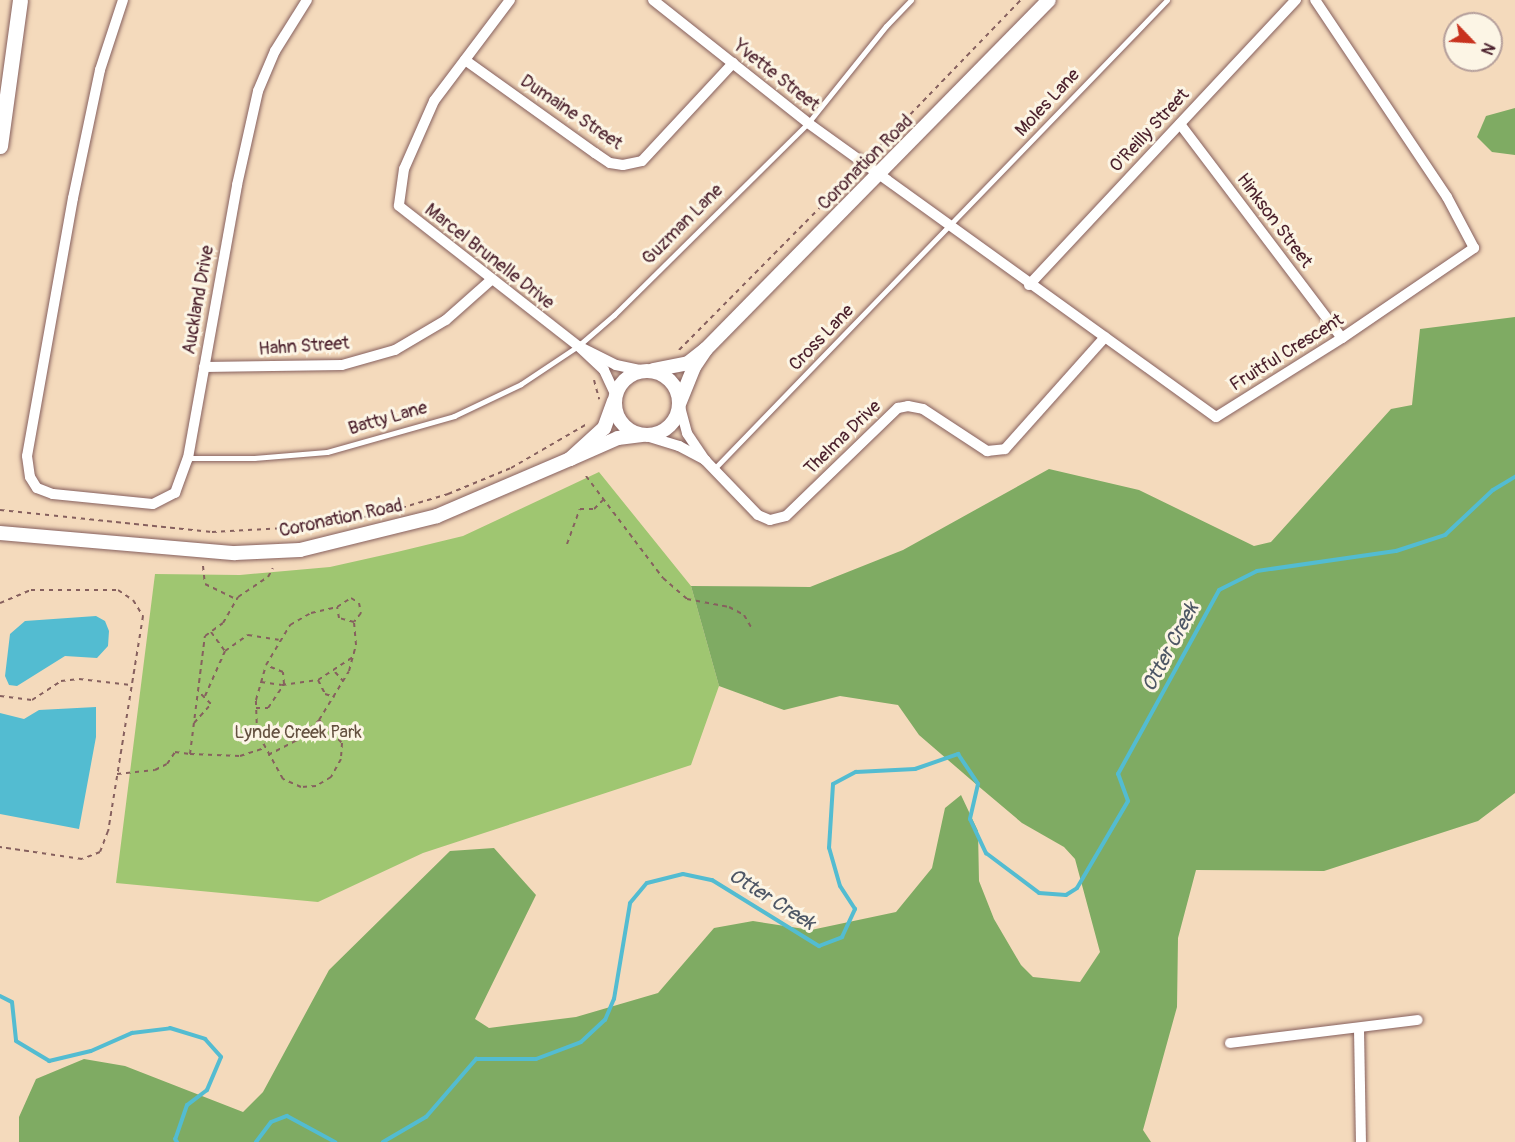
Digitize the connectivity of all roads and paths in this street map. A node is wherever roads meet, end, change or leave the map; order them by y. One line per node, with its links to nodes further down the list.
1 (20, 0): 16 (main road)
2 (123, 0): 36 (street, Auckland Drive)
3 (307, 0): 28 (street, Auckland Drive)
4 (510, 0): 12 (street, Marcel Brunelle Drive)
5 (653, 0): 13 (street, Yvette Street)
6 (911, 0): 14 (lane, Guzman Lane)
7 (1021, 0): 17 (path)
8 (1049, 0): 18 (street, Coronation Road)
9 (1167, 0): 20 (lane, Moles Lane)
10 (1296, 0): 15 (street, O'Reilly Street)
11 (1315, 0): 24 (street, Fruitful Crescent)
12 (465, 60): 13 (street, Dumaine Street); 21 (street, Marcel Brunelle Drive)
13 (733, 63): 14 (street, Yvette Street)
14 (808, 123): 18 (street, Yvette Street); 25 (lane, Guzman Lane)
15 (1180, 123): 22 (street, O'Reilly Street); 24 (street, Hinkson Street)
16 (0, 146)
17 (877, 149)
18 (880, 176): 20 (street, Fruitful Crescent); 26 (street, Coronation Road)
19 (850, 177): 27 (path)
20 (951, 227): 22 (street, Fruitful Crescent); 39 (lane, Cross Lane)
21 (490, 281): 25 (street, Marcel Brunelle Drive); 28 (street, Hahn Street)
22 (1029, 285): 23 (street, Fruitful Crescent)
23 (1105, 337): 24 (street, Fruitful Crescent); 39 (street, Thelma Drive)
24 (1342, 338)
25 (578, 346): 29 (street, Marcel Brunelle Drive); 31 (street, Marcel Brunelle Drive); 36 (lane, Batty Lane)
26 (706, 349): 29 (street, Coronation Road); 33 (street, Coronation Road)
27 (674, 354)
28 (204, 367): 36 (street, Auckland Drive)
29 (645, 371): 31 (street); 33 (street)
30 (598, 377): 32 (path)
31 (616, 396): 35 (street); 37 (street, Coronation Road)
32 (599, 402)
33 (679, 404): 35 (street); 38 (street)
34 (590, 422): 42 (path)
35 (643, 435): 37 (street, Coronation Road); 38 (street)
36 (188, 458)
37 (570, 459): 43 (street, Coronation Road)
38 (705, 460): 39 (street)
39 (714, 469)
40 (586, 476): 41 (path)
41 (604, 498): 44 (path); 51 (path)
42 (0, 510)
43 (0, 533)
44 (567, 544)
45 (203, 566): 47 (path)
46 (273, 568): 47 (path)
47 (236, 599): 52 (path)
48 (0, 603): 62 (path)
49 (337, 607): 50 (path); 50 (path); 53 (path)
50 (354, 622): 55 (path)
51 (751, 627)
52 (211, 632): 54 (path); 63 (path)
53 (279, 640): 54 (path); 56 (path)
54 (225, 651): 65 (path)
55 (352, 657): 57 (path); 59 (path)
56 (266, 665): 60 (path); 61 (path)
57 (335, 672): 58 (path); 59 (path)
58 (318, 680): 61 (path); 66 (path)
59 (343, 681): 66 (path)
60 (261, 682): 61 (path); 67 (path)
61 (285, 684): 67 (path)
62 (131, 685): 64 (path); 73 (path)
63 (198, 691): 65 (path); 69 (path)
64 (0, 696)
65 (205, 696): 69 (path)
66 (335, 697): 68 (path)
67 (256, 708): 70 (path)
68 (319, 720): 72 (path); 72 (path)
69 (194, 723): 71 (path)
70 (264, 747): 71 (path); 72 (path)
71 (190, 754): 73 (path)
72 (268, 754)
73 (117, 774): 74 (path)
74 (0, 847)
75 (1418, 1020): 76 (street)
76 (1359, 1029): 77 (street); 78 (street)
77 (1230, 1043)
78 (1361, 1142)

